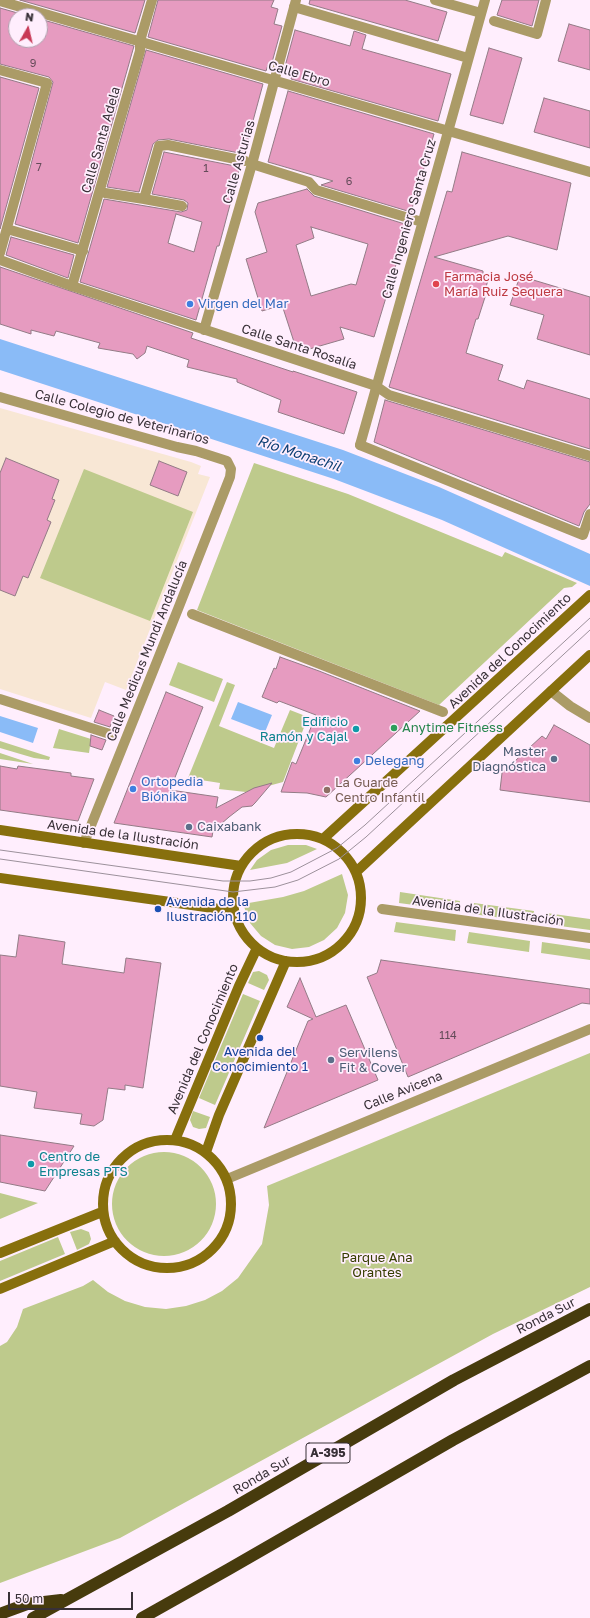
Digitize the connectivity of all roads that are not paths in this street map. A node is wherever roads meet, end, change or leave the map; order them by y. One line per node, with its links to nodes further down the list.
1 (0, 0): 9 (street, Calle Ebro)
2 (152, 0): 9 (street, Calle Santa Adela)
3 (436, 0): 7 (street)
4 (485, 0): 7 (street, Calle Ingeniero Santa Cruz)
5 (546, 0): 8 (street)
6 (295, 3): 10 (street); 12 (street, Calle Asturias)
7 (481, 13): 10 (street, Calle Ingeniero Santa Cruz)
8 (494, 21)
9 (140, 41): 12 (street, Calle Ebro); 21 (street, Calle Santa Adela)
10 (468, 58): 13 (street, Calle Ingeniero Santa Cruz)
11 (0, 70): 20 (street)
12 (274, 80): 13 (street, Calle Ebro); 14 (street, Calle Asturias)
13 (448, 131): 15 (street, Calle Ebro); 19 (street, Calle Ingeniero Santa Cruz)
14 (249, 162): 17 (street); 19 (street); 25 (street, Calle Asturias)
15 (590, 172)
16 (105, 193): 17 (street)
17 (144, 199): 18 (street)
18 (182, 206)
19 (422, 222): 26 (street, Calle Ingeniero Santa Cruz)
20 (7, 229): 21 (street); 22 (street)
21 (83, 251): 24 (street, Calle Santa Adela)
22 (0, 253)
23 (0, 260): 24 (street, Calle Santa Rosalía)
24 (72, 286): 25 (street, Calle Santa Rosalía)
25 (204, 330): 26 (street, Calle Santa Rosalía)
26 (376, 386): 28 (street, Calle Santa Rosalía); 30 (street, Calle Ingeniero Santa Cruz)
27 (0, 397): 29 (street, Calle Colegio de Veterinarios)
28 (590, 456)
29 (231, 469): 41 (street, Calle Medicus Mundi Andalucía)
30 (590, 514)
31 (590, 594): 40 (main road, Avenida del Conocimiento)
32 (192, 614): 36 (street)
33 (590, 654): 34 (main road)
34 (551, 691): 37 (street); 43 (main road)
35 (0, 699): 38 (street)
36 (443, 712)
37 (590, 718)
38 (113, 735)
39 (0, 830): 41 (main road, Avenida de la Ilustración)
40 (323, 839): 42 (main road); 43 (main road)
41 (84, 843): 42 (main road, Avenida de la Ilustración)
42 (241, 866): 46 (main road)
43 (356, 872): 49 (main road)
44 (0, 878): 46 (main road)
45 (382, 909): 47 (street, Avenida de la Ilustración)
46 (234, 910): 48 (main road)
47 (590, 938)
48 (257, 948): 49 (main road); 51 (main road, Avenida del Conocimiento)
49 (286, 961): 52 (main road)
50 (590, 1029): 53 (street, Calle Avicena)
51 (175, 1140): 52 (main road); 54 (main road)
52 (206, 1152): 53 (main road)
53 (226, 1179): 55 (main road)
54 (102, 1212): 55 (main road); 56 (main road)
55 (115, 1241): 57 (main road)
56 (0, 1253)
57 (0, 1289)
58 (590, 1309): 60 (highway, Ronda Sur / A-395)
59 (590, 1366): 63 (highway)
60 (68, 1600): 61 (highway); 62 (highway, Ronda Sur / A-395)
61 (0, 1614)
62 (33, 1618)
63 (142, 1618)

